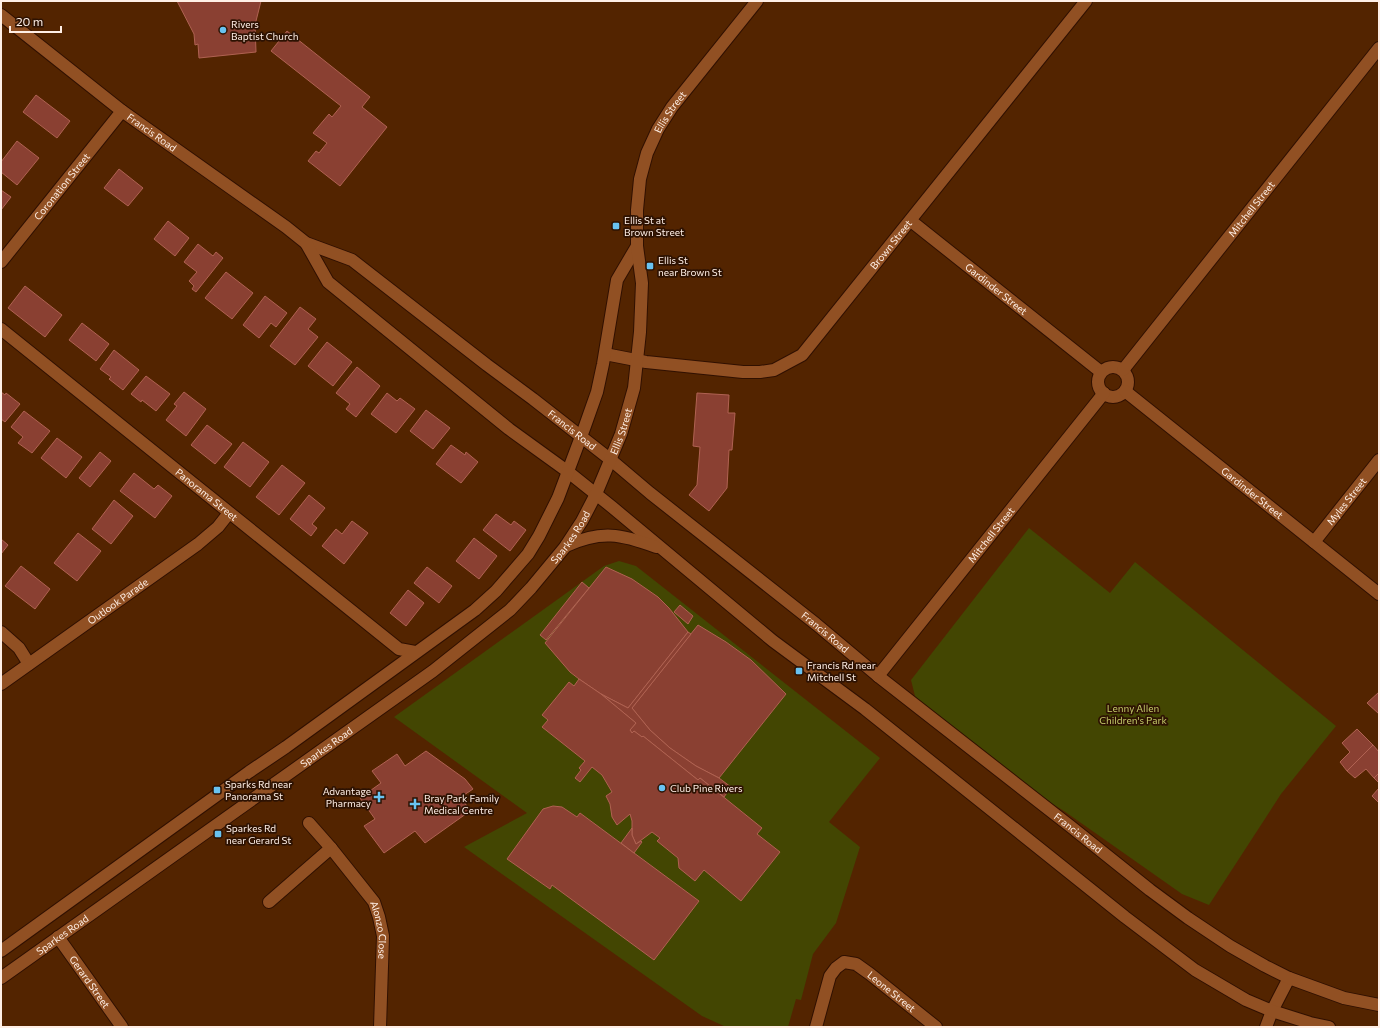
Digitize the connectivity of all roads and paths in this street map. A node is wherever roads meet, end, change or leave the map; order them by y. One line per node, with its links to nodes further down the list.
1 (757, 1): 8 (street, Ellis Street)
2 (1086, 1): 6 (street, Brown Street)
3 (1, 15): 5 (street, Francis Road)
4 (1379, 48): 13 (street, Mitchell Street)
5 (122, 111): 7 (street, Francis Road); 9 (street, Coronation Street)
6 (910, 221): 12 (street, Brown Street); 14 (street, Gardinder Street)
7 (306, 243): 17 (street, Francis Road); 20 (street, Francis Road)
8 (637, 246): 11 (street); 12 (street, Ellis Street)
9 (1, 262)
10 (1, 329): 22 (street, Panorama Street)
11 (605, 354): 12 (street, Brown Street); 17 (street)
12 (637, 361): 18 (street, Ellis Street)
13 (1123, 370): 14 (street); 15 (street)
14 (1101, 372): 16 (street)
15 (1125, 391): 16 (street); 23 (street, Gardinder Street)
16 (1104, 393): 30 (street, Mitchell Street)
17 (581, 437): 18 (street, Francis Road); 20 (street)
18 (611, 460): 21 (street, Ellis Street); 30 (street, Francis Road)
19 (1379, 460): 23 (street, Myles Street)
20 (567, 471): 21 (street, Francis Road); 28 (street)
21 (596, 494): 24 (street, Sparkes Road); 25 (street, Francis Road)
22 (229, 513): 28 (street, Panorama Street); 29 (street, Outlook Parade)
23 (1314, 542): 26 (street, Gardinder Street)
24 (565, 547): 25 (street); 35 (street, Sparkes Road)
25 (664, 550): 40 (street, Francis Road)
26 (1379, 594)
27 (1, 632): 29 (street)
28 (416, 652): 36 (street)
29 (29, 664): 31 (street, Outlook Parade)
30 (878, 676): 38 (street, Francis Road)
31 (1, 684)
32 (308, 823): 33 (street, Alonzo Close)
33 (330, 848): 34 (street); 42 (street, Alonzo Close)
34 (269, 902)
35 (58, 937): 37 (street, Sparkes Road); 41 (street, Gerard Street)
36 (1, 951)
37 (1, 978)
38 (1289, 978): 39 (street, Francis Road); 40 (street)
39 (1379, 1005)
40 (1272, 1011): 45 (street); 46 (street, Francis Road)
41 (122, 1027)
42 (380, 1027)
43 (816, 1027): 44 (street, Leone Street)
44 (936, 1027)
45 (1266, 1027)
46 (1328, 1027)

